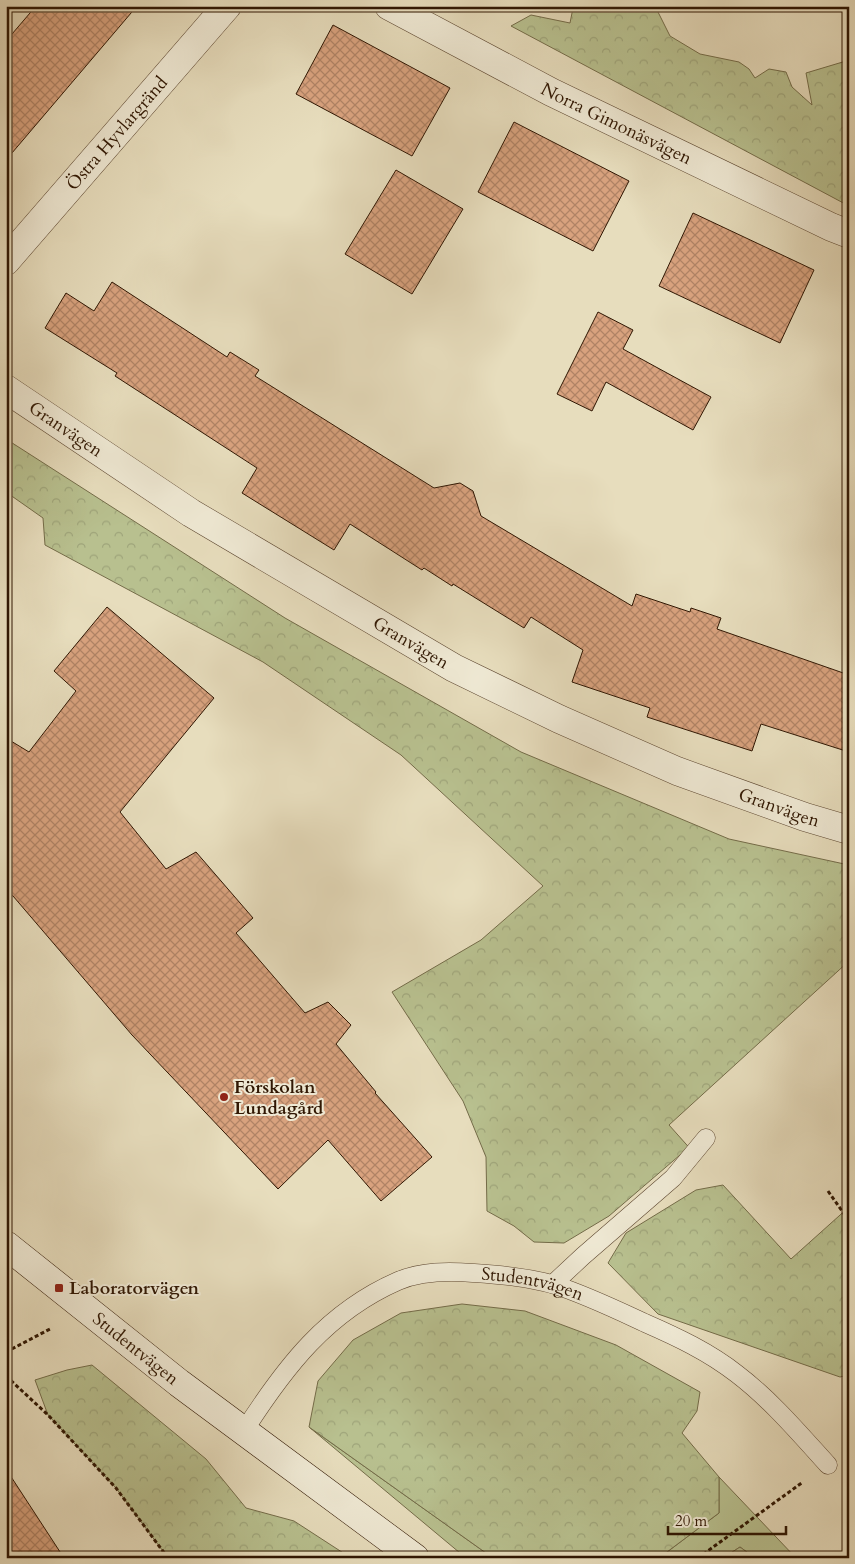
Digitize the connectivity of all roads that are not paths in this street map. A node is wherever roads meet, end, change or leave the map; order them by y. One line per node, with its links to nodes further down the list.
1 (227, 6): 4 (street, Östra Hyvlargränd)
2 (389, 6): 3 (street, Norra Gimonäsvägen)
3 (849, 234)
4 (6, 261)
5 (6, 390): 6 (street, Granvägen)
6 (849, 830)
7 (706, 1138): 9 (lane)
8 (6, 1244): 10 (street, Studentvägen)
9 (553, 1284): 10 (lane, Studentvägen); 11 (lane, Studentvägen)
10 (244, 1431): 12 (street, Studentvägen)
11 (828, 1465)
12 (415, 1558)

